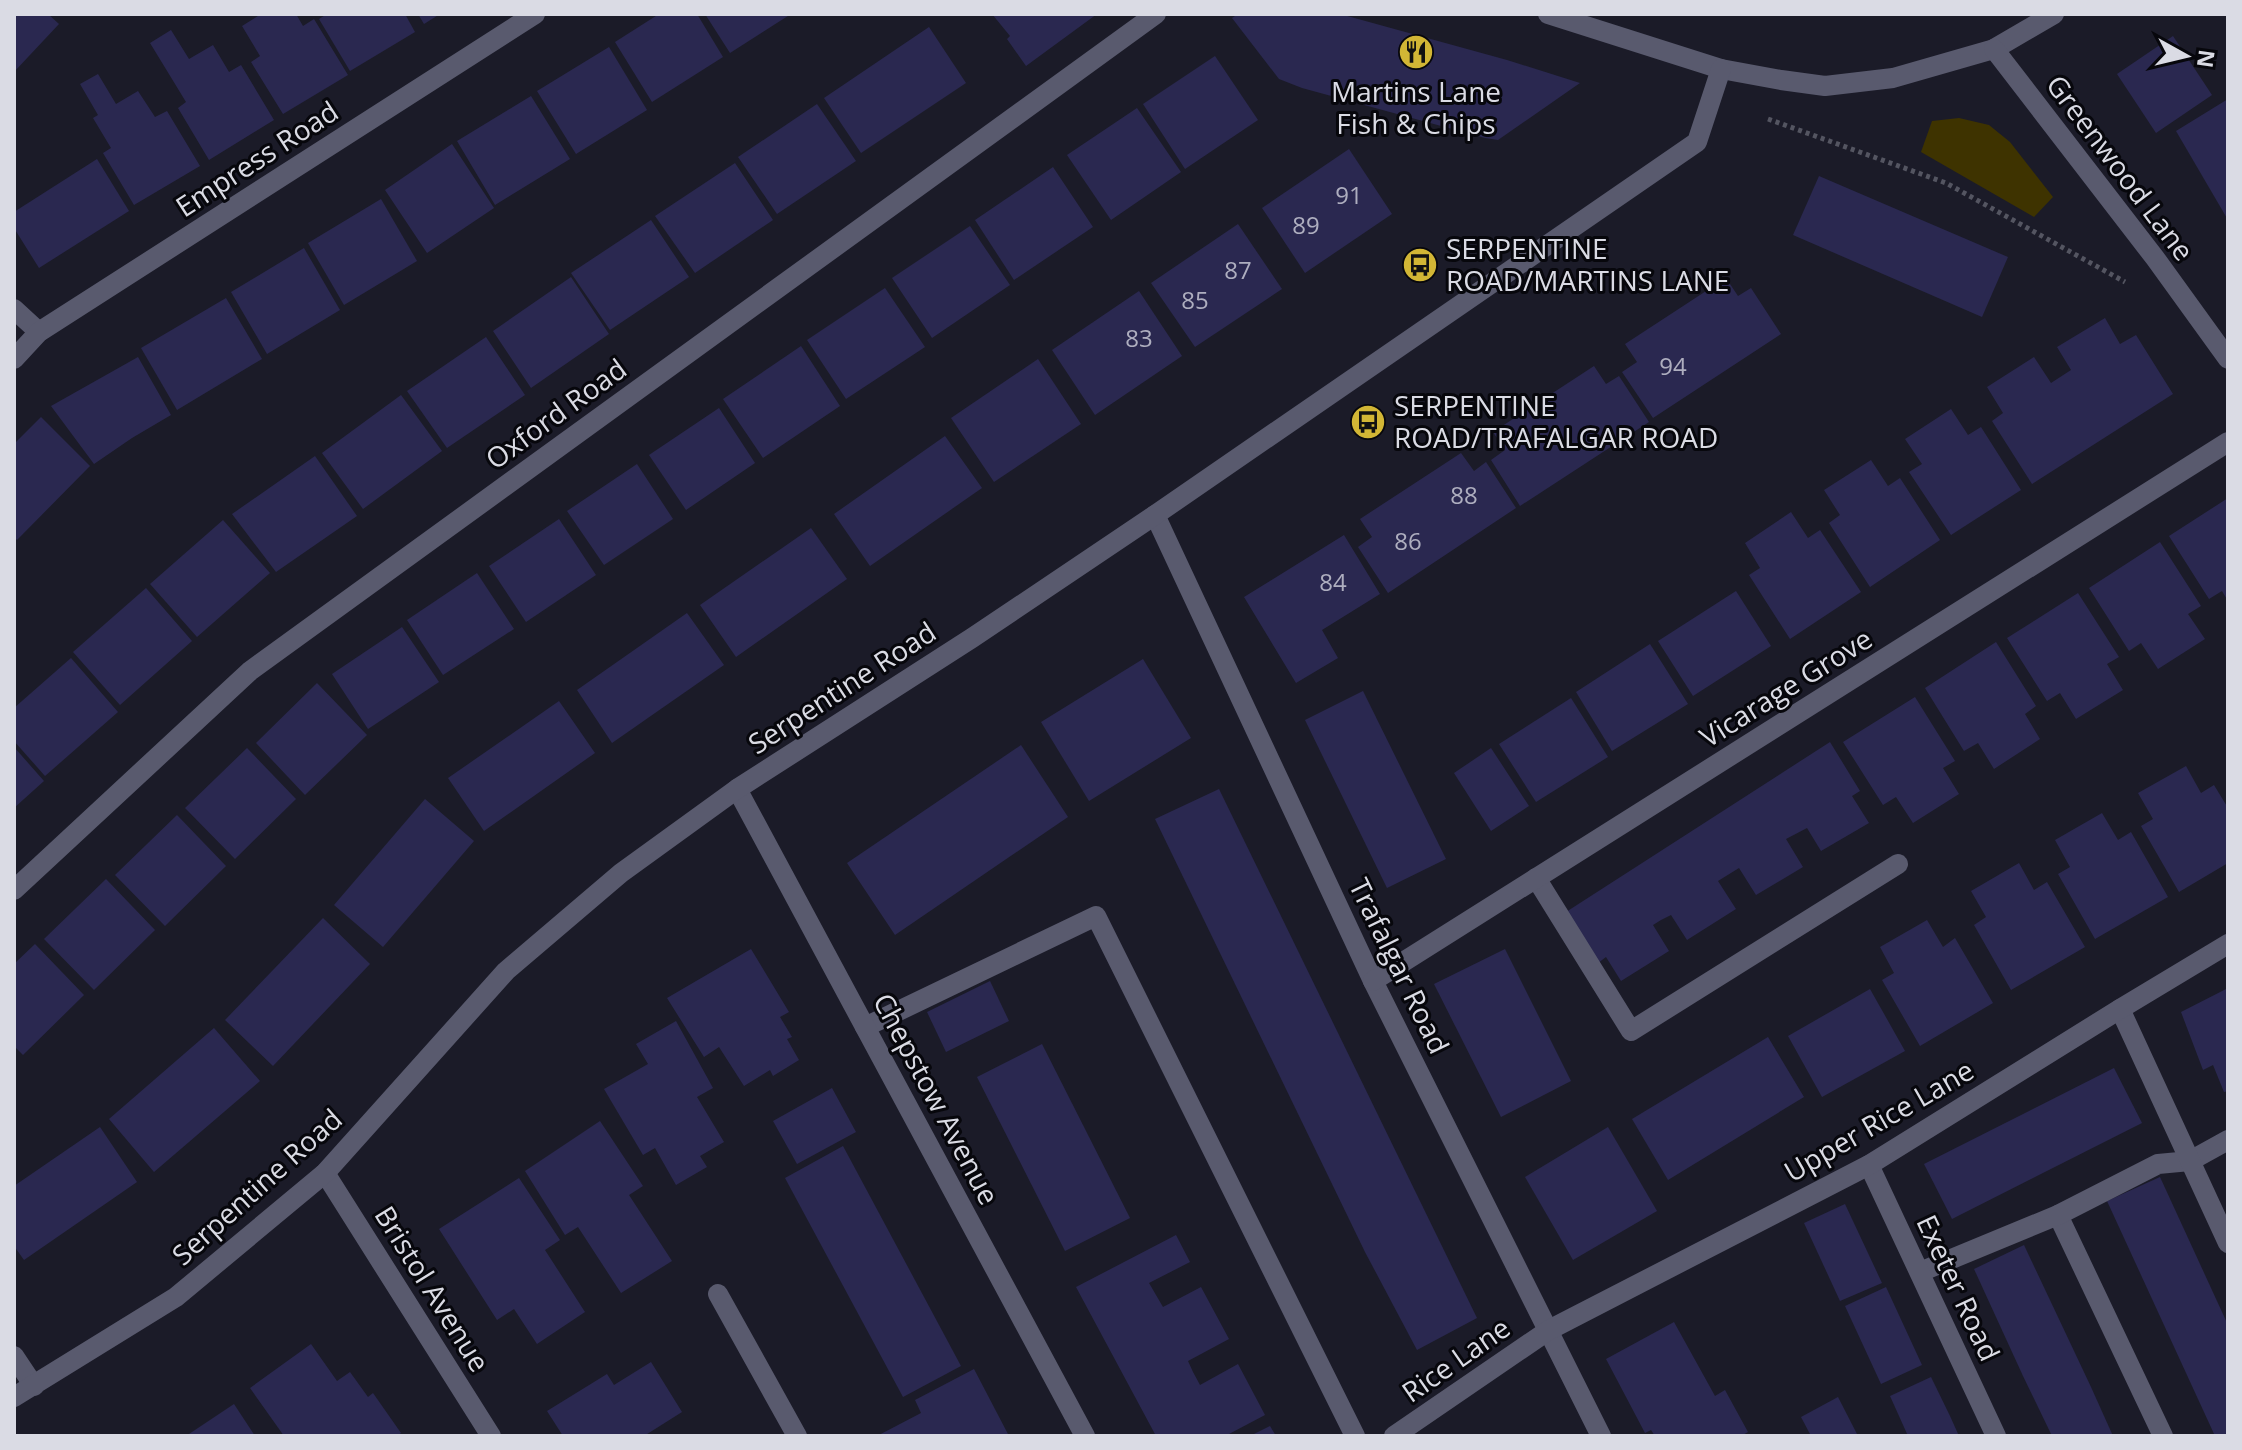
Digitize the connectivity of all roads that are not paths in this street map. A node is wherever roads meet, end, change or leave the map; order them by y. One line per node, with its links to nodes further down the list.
1 (535, 14): 8 (street, Empress Road)
2 (1156, 14): 16 (street, Oxford Road)
3 (1548, 14): 6 (street)
4 (2054, 14): 5 (street)
5 (1994, 49): 6 (street); 9 (street, Greenwood Lane)
6 (1721, 69): 12 (street, Serpentine Road)
7 (14, 309): 8 (street)
8 (39, 332): 10 (street, Empress Road)
9 (2224, 346)
10 (14, 359)
11 (2228, 442): 15 (street, Vicarage Grove)
12 (1155, 515): 13 (street, Serpentine Road); 18 (street, Trafalgar Road)
13 (737, 789): 20 (street, Chepstow Avenue); 24 (street, Serpentine Road)
14 (1898, 864): 15 (street)
15 (1536, 878): 18 (street, Vicarage Grove)
16 (14, 890)
17 (2228, 944): 19 (street, Upper Rice Lane)
18 (1373, 981): 29 (street, Trafalgar Road)
19 (2120, 1009): 22 (street); 23 (street, Upper Rice Lane)
20 (865, 1027): 35 (street, Chepstow Avenue); 36 (street)
21 (2228, 1140): 22 (street)
22 (2190, 1161): 25 (street); 26 (street)
23 (1869, 1165): 27 (street, Exeter Road); 29 (street, Upper Rice Lane)
24 (325, 1173): 31 (street, Serpentine Road); 33 (street, Bristol Avenue)
25 (2058, 1215): 27 (street); 40 (street)
26 (2228, 1243)
27 (1920, 1272): 39 (street, Exeter Road)
28 (718, 1294): 34 (street)
29 (1549, 1330): 37 (street, Rice Lane); 38 (street, Trafalgar Road)
30 (14, 1356): 31 (street)
31 (34, 1386): 32 (street, Serpentine Road)
32 (14, 1397)
33 (491, 1436)
34 (797, 1436)
35 (1085, 1436)
36 (1355, 1436)
37 (1394, 1436)
38 (1601, 1436)
39 (1996, 1436)
40 (2163, 1436)

